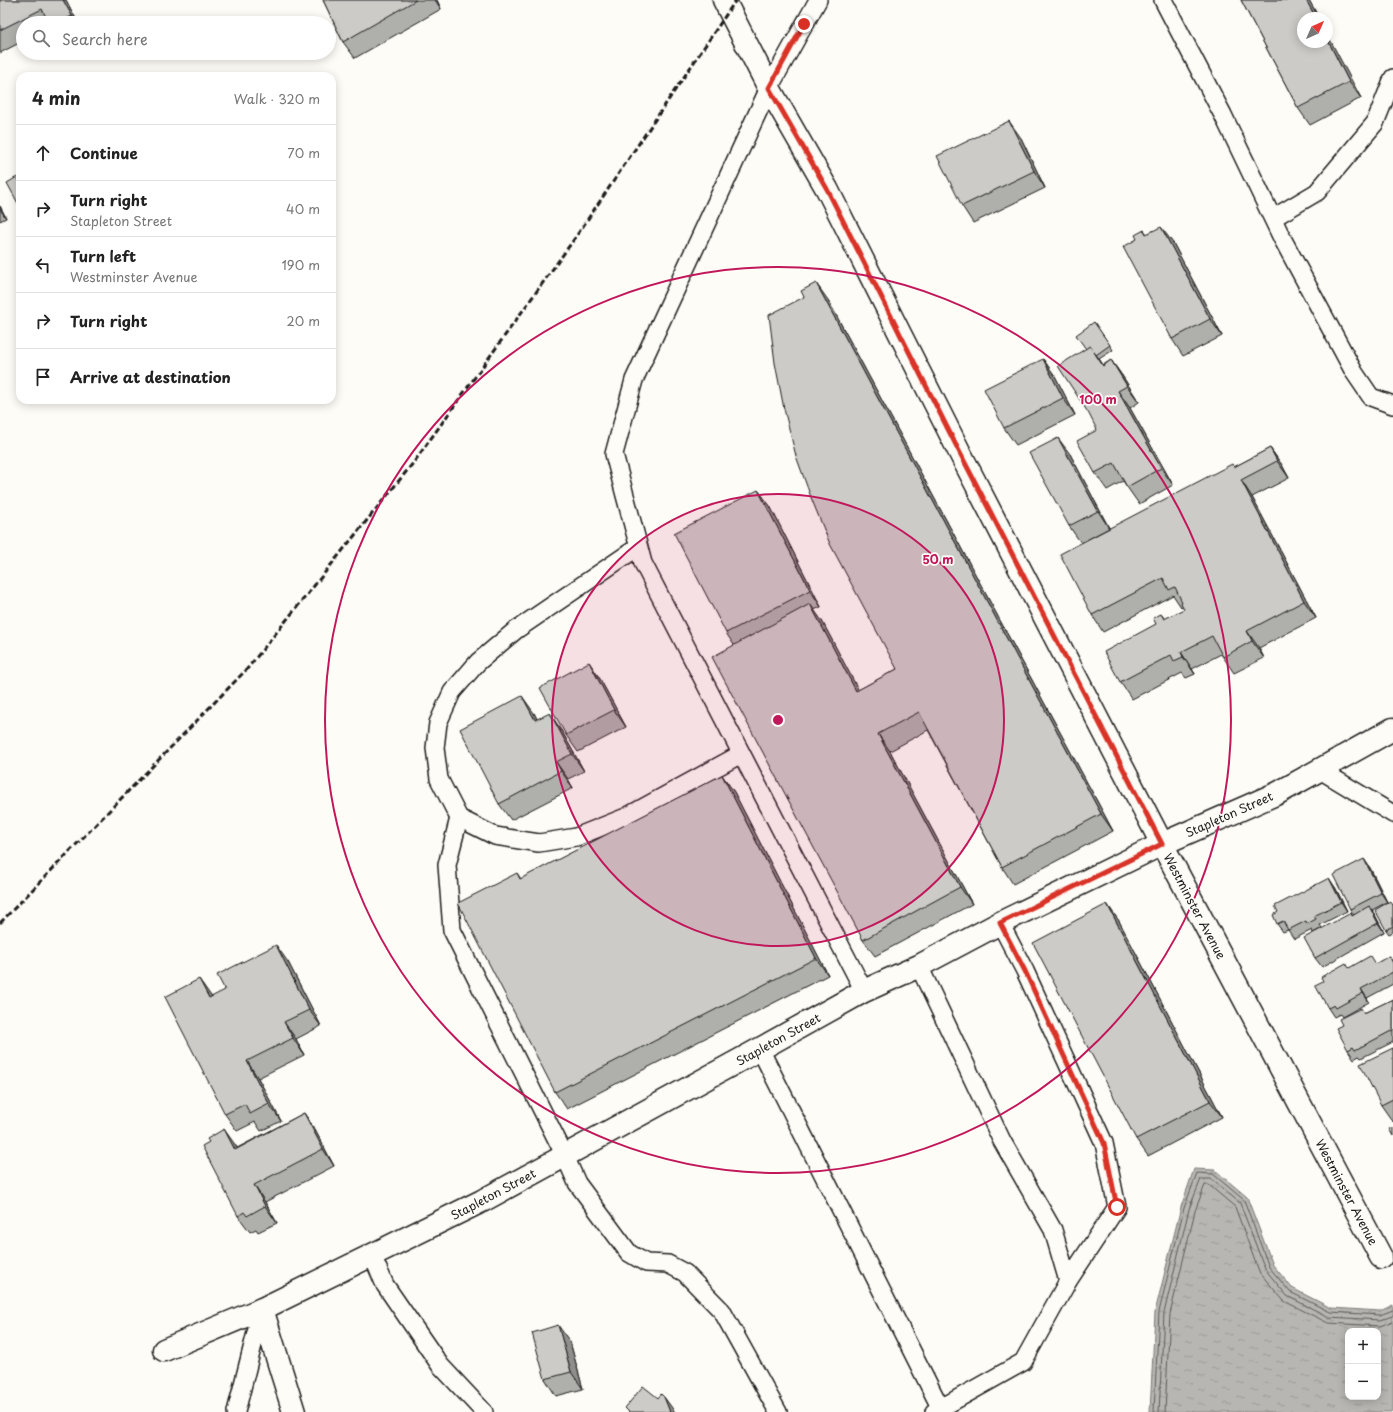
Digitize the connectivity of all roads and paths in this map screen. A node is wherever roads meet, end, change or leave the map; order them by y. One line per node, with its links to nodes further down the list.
1 (724, 0): 5 (street, Westminster Avenue)
2 (818, 0): 5 (lane)
3 (1163, 0): 6 (lane)
4 (1393, 78): 6 (lane)
5 (769, 88): 8 (lane); 14 (street, Westminster Avenue)
6 (1273, 218): 7 (lane)
7 (1393, 405)
8 (638, 547): 10 (lane); 13 (lane)
9 (1393, 729): 11 (street, Stapleton Street)
10 (742, 754): 13 (lane); 17 (lane)
11 (1320, 770): 12 (lane); 14 (street, Stapleton Street)
12 (1393, 814)
13 (459, 818): 19 (lane)
14 (1162, 844): 15 (street, Stapleton Street); 21 (street, Westminster Avenue)
15 (1000, 923): 16 (street, Stapleton Street); 22 (lane)
16 (919, 966): 17 (street, Stapleton Street); 22 (lane)
17 (864, 990): 18 (street, Stapleton Street)
18 (760, 1049): 19 (street, Stapleton Street); 25 (lane)
19 (565, 1156): 20 (street, Stapleton Street); 29 (lane)
20 (372, 1255): 23 (street, Stapleton Street); 28 (lane)
21 (1381, 1257)
22 (1068, 1281): 25 (lane)
23 (262, 1309): 24 (street, Stapleton Street); 26 (lane); 27 (street)
24 (164, 1350)
25 (938, 1410)
26 (236, 1412)
27 (294, 1412)
28 (484, 1412)
29 (778, 1412)

